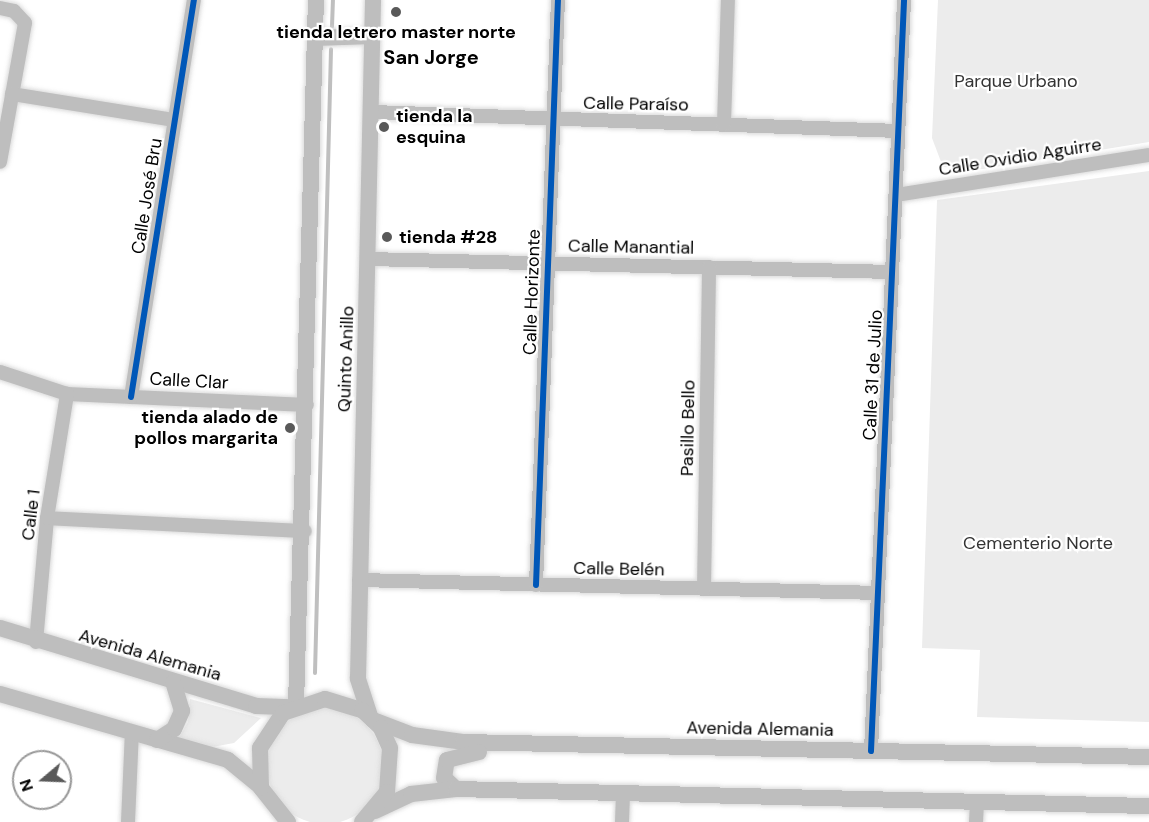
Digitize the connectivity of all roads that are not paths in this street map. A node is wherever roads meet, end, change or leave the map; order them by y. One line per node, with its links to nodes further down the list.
1 (194, 0): 12 (street, Calle José Bru)
2 (316, 0): 9 (main road, Quinto Anillo)
3 (373, 0): 8 (main road, Quinto Anillo)
4 (558, 0): 13 (street, Calle Horizonte)
5 (728, 0): 14 (street)
6 (904, 0): 15 (street, Calle 31 de Julio)
7 (7, 9): 10 (street)
8 (372, 36): 9 (main road); 11 (main road, Quinto Anillo)
9 (315, 38): 26 (main road, Quinto Anillo)
10 (12, 94): 12 (street); 17 (street)
11 (373, 112): 13 (street, Calle Paraíso); 19 (main road, Quinto Anillo)
12 (174, 120): 25 (street, Calle José Bru)
13 (556, 120): 14 (street, Calle Paraíso); 20 (street, Calle Horizonte)
14 (724, 124): 15 (street, Calle Paraíso)
15 (898, 131): 18 (street, Calle 31 de Julio)
16 (1149, 155): 18 (street, Calle Ovidio Aguirre)
17 (0, 162)
18 (896, 195): 22 (street, Calle 31 de Julio)
19 (368, 259): 20 (street, Calle Manantial); 29 (main road, Quinto Anillo)
20 (548, 263): 21 (street, Calle Manantial); 30 (street, Calle Horizonte)
21 (709, 267): 22 (street, Calle Manantial); 31 (street, Pasillo Bello)
22 (892, 272): 32 (street, Calle 31 de Julio)
23 (0, 372): 24 (street, Calle Clar)
24 (67, 394): 25 (street, Calle Clar); 27 (street, Calle 1)
25 (131, 397): 26 (street, Calle Clar)
26 (307, 405): 28 (main road, Quinto Anillo)
27 (47, 518): 28 (street); 34 (street, Calle 1)
28 (304, 531): 37 (main road, Quinto Anillo)
29 (359, 580): 30 (street, Calle Belén); 38 (main road, Quinto Anillo)
30 (537, 585): 31 (street, Calle Belén)
31 (704, 589): 32 (street, Calle Belén)
32 (878, 593): 42 (street, Calle 31 de Julio)
33 (0, 628): 34 (main road, Avenida Alemania)
34 (36, 642): 35 (main road, Avenida Alemania)
35 (173, 682): 37 (main road, Avenida Alemania); 40 (main road)
36 (0, 694): 39 (main road)
37 (294, 706): 38 (main road, Avenida Alemania); 44 (main road)
38 (372, 718): 41 (main road, Avenida Alemania); 51 (main road, Quinto Anillo)
39 (132, 732): 40 (main road); 53 (street)
40 (157, 740): 44 (main road)
41 (569, 744): 42 (main road, Avenida Alemania); 45 (main road)
42 (871, 751): 43 (main road, Avenida Alemania)
43 (1149, 757)
44 (261, 788): 52 (main road)
45 (456, 789): 46 (main road); 51 (main road)
46 (623, 793): 48 (main road); 54 (street)
47 (1149, 798): 49 (main road)
48 (977, 803): 49 (main road); 55 (street)
49 (1043, 804): 50 (main road)
50 (1149, 806)
51 (368, 818)
52 (282, 819)
53 (128, 822)
54 (622, 822)
55 (976, 822)

